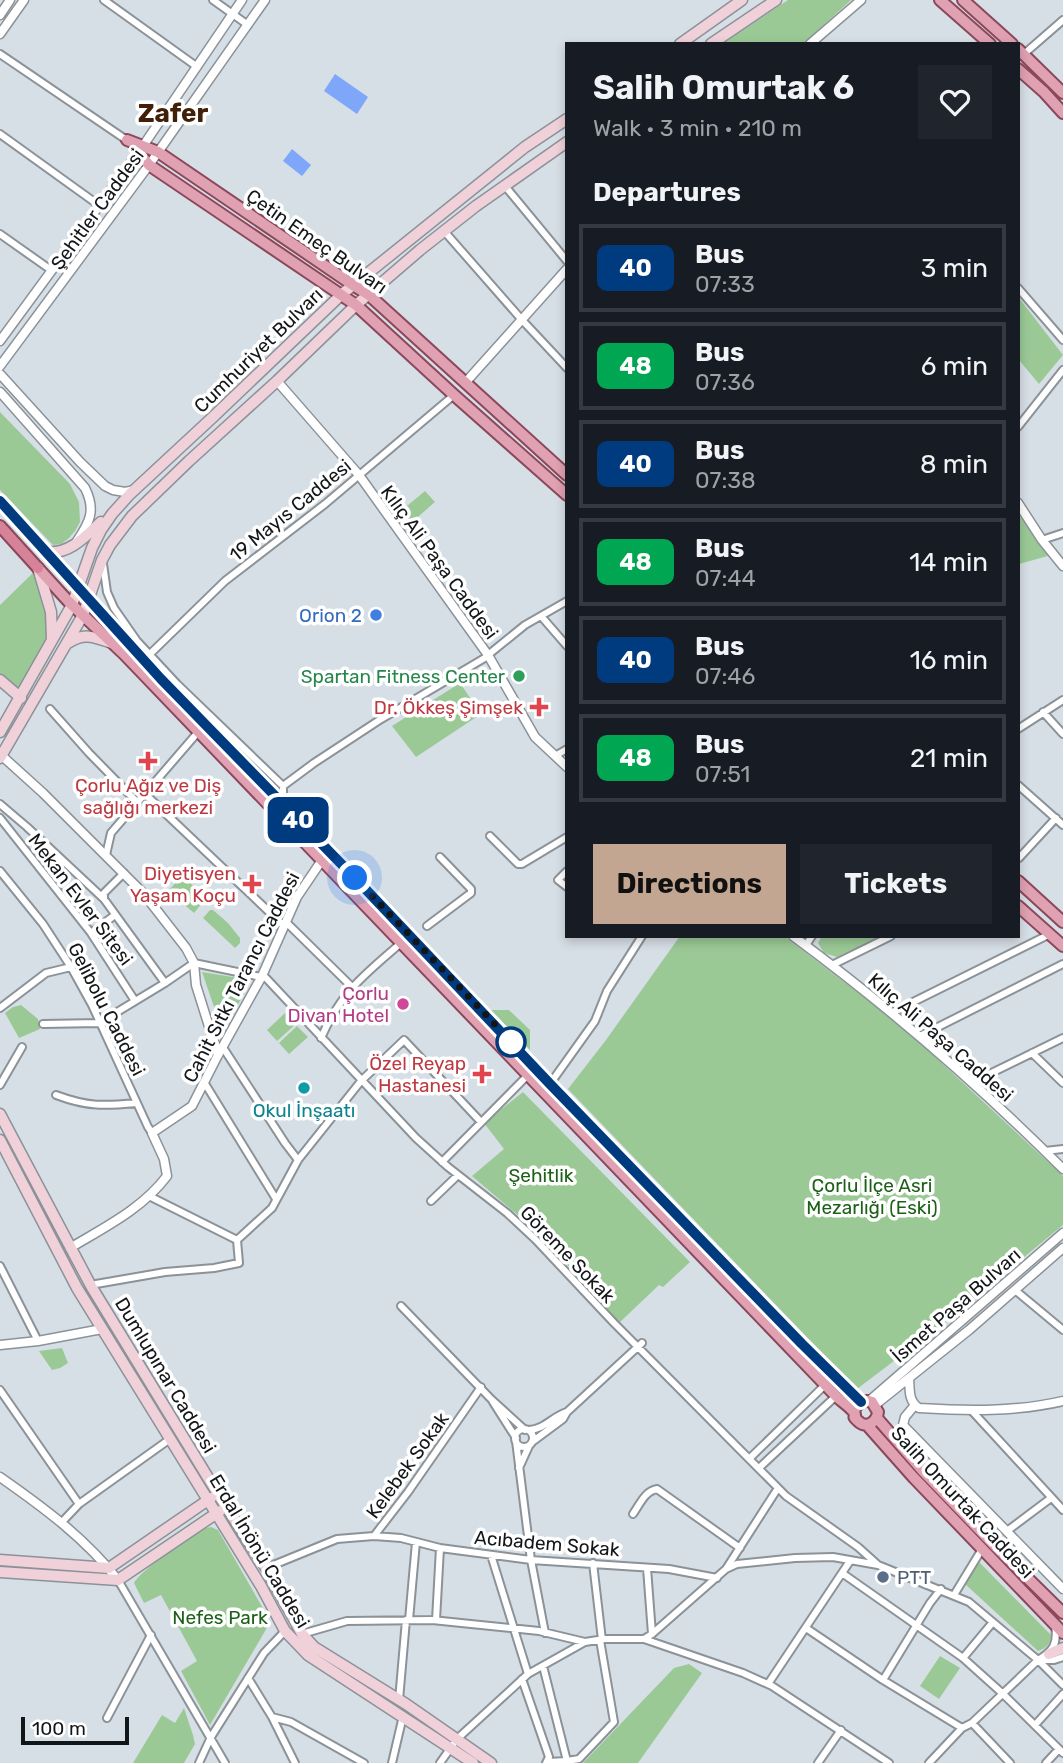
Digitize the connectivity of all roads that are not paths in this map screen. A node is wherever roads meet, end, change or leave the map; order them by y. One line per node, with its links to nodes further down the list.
1 (10, 0): 14 (street)
2 (24, 0): 17 (street)
3 (104, 0): 25 (street)
4 (213, 0): 13 (street)
5 (242, 0): 13 (street, Şehitler Caddesi)
6 (265, 0): 16 (street, Şehitler Caddesi)
7 (742, 0): 12 (main road)
8 (776, 0): 19 (main road)
9 (861, 0): 20 (street)
10 (940, 0): 21 (main road)
11 (963, 0): 22 (main road)
12 (728, 4): 18 (main road)
13 (232, 14): 16 (street); 25 (street, Şehitler Caddesi)
14 (0, 15)
15 (1063, 20): 23 (street)
16 (248, 25): 34 (street, Şehitler Caddesi)
17 (0, 34)
18 (682, 42)
19 (714, 42)
20 (813, 42)
21 (988, 42)
22 (1011, 42)
23 (1021, 51): 27 (main road)
24 (0, 54): 31 (street)
25 (196, 66): 33 (street, Şehitler Caddesi)
26 (1020, 71): 28 (main road)
27 (1063, 93)
28 (1063, 113)
29 (565, 120): 43 (main road, Cumhuriyet Bulvarı)
30 (0, 134): 37 (street)
31 (127, 140): 33 (main road, Çetin Emeç Bulvarı)
32 (565, 143): 36 (main road, Cumhuriyet Bulvarı)
33 (141, 149): 34 (main road, Çetin Emeç Bulvarı); 35 (main road, Çetin Emeç Bulvarı); 37 (street, Şehitler Caddesi)
34 (158, 152): 35 (street, Şehitler Caddesi); 43 (main road, Çetin Emeç Bulvarı)
35 (149, 165): 45 (main road, Çetin Emeç Bulvarı); 51 (street, Şehitler Caddesi)
36 (505, 186): 38 (main road, Cumhuriyet Bulvarı); 40 (street)
37 (100, 205): 41 (street, Şehitler Caddesi)
38 (444, 231): 46 (main road, Cumhuriyet Bulvarı); 48 (street)
39 (0, 233): 41 (street)
40 (565, 259)
41 (51, 270): 50 (street, Şehitler Caddesi)
42 (565, 271): 48 (street)
43 (353, 285): 45 (main road, Cumhuriyet Bulvarı); 46 (main road, Çetin Emeç Bulvarı)
44 (1020, 290): 49 (street)
45 (342, 294): 47 (main road, Çetin Emeç Bulvarı); 62 (main road, Cumhuriyet Bulvarı)
46 (369, 295): 47 (main road, Cumhuriyet Bulvarı); 56 (main road, Çetin Emeç Bulvarı)
47 (356, 304): 55 (main road, Cumhuriyet Bulvarı); 58 (main road, Çetin Emeç Bulvarı)
48 (522, 320): 52 (street); 56 (street)
49 (1063, 340)
50 (0, 341)
51 (0, 366)
52 (565, 366)
53 (1063, 370): 59 (street)
54 (0, 374): 62 (street)
55 (277, 381): 61 (street, Kılıç Ali Paşa Caddesi); 71 (main road, Cumhuriyet Bulvarı)
56 (465, 383): 60 (main road, Çetin Emeç Bulvarı)
57 (0, 392): 69 (street)
58 (454, 396): 61 (street, 19 Mayıs Caddesi); 63 (main road, Çetin Emeç Bulvarı)
59 (1020, 424)
60 (565, 473)
61 (359, 475): 84 (street, 19 Mayıs Caddesi); 85 (street, Kılıç Ali Paşa Caddesi)
62 (132, 492): 69 (main road); 74 (main road, Cumhuriyet Bulvarı)
63 (565, 493)
64 (0, 501): 70 (highway)
65 (1020, 506): 68 (street)
66 (0, 526): 73 (highway)
67 (1063, 533): 68 (street)
68 (1042, 540): 72 (street)
69 (75, 545): 70 (main road)
70 (46, 552): 74 (main road)
71 (102, 559): 75 (main road, Cumhuriyet Bulvarı); 84 (street)
72 (1063, 566)
73 (38, 568): 77 (main road); 80 (main road)
74 (78, 587): 75 (main road); 77 (main road, Cumhuriyet Bulvarı)
75 (88, 597): 78 (main road, Cumhuriyet Bulvarı); 104 (main road)
76 (565, 602): 79 (street)
77 (72, 605): 78 (main road); 80 (main road, Cumhuriyet Bulvarı)
78 (83, 615): 81 (main road); 83 (main road, Cumhuriyet Bulvarı)
79 (541, 616): 82 (street); 85 (street)
80 (52, 641): 87 (main road, Cumhuriyet Bulvarı)
81 (112, 643): 83 (main road); 92 (main road)
82 (565, 644)
83 (64, 646): 97 (main road)
84 (150, 654): 99 (street)
85 (488, 656): 96 (street, Kılıç Ali Paşa Caddesi); 99 (street)
86 (0, 680): 87 (main road)
87 (21, 698): 93 (main road)
88 (1063, 700): 90 (street)
89 (50, 709): 102 (street)
90 (1043, 712): 91 (street); 94 (street)
91 (1020, 728)
92 (199, 731): 101 (street); 113 (main road)
93 (0, 733)
94 (1063, 734)
95 (565, 750): 96 (street)
96 (555, 756): 98 (street, Kılıç Ali Paşa Caddesi)
97 (1, 757): 110 (street)
98 (565, 765)
99 (283, 786): 104 (street)
100 (1020, 787): 106 (street)
101 (145, 794): 102 (street); 123 (street)
102 (138, 803): 110 (street)
103 (0, 804): 119 (street, Mekan Evler Sitesi)
104 (283, 804): 158 (main road)
105 (0, 818): 125 (street, Mekan Evler Sitesi)
106 (1056, 818): 107 (street); 112 (street)
107 (1063, 825)
108 (490, 836): 109 (street)
109 (565, 838)
110 (106, 855): 115 (street)
111 (440, 857): 124 (street)
112 (1020, 857)
113 (322, 860): 123 (street, Cahit Sıtkı Tarancı Caddesi); 131 (main road)
114 (0, 871): 137 (street, Gelibolu Caddesi)
115 (124, 873): 119 (street); 134 (street)
116 (565, 874): 118 (street)
117 (1020, 883): 122 (main road)
118 (565, 885)
119 (104, 899): 121 (street, Mekan Evler Sitesi)
120 (1020, 908): 126 (main road)
121 (115, 915): 125 (street); 139 (street, Mekan Evler Sitesi)
122 (1063, 922)
123 (285, 924): 138 (street, Cahit Sıtkı Tarancı Caddesi); 140 (street)
124 (426, 926)
125 (91, 933): 141 (street, Mekan Evler Sitesi)
126 (1050, 934): 133 (main road); 143 (street)
127 (638, 938): 158 (street)
128 (796, 938): 132 (street, Kılıç Ali Paşa Caddesi)
129 (811, 938): 132 (street)
130 (887, 938): 136 (street)
131 (401, 943): 140 (street); 153 (main road)
132 (806, 945): 136 (street, Kılıç Ali Paşa Caddesi)
133 (1063, 946)
134 (194, 963): 138 (street); 139 (street); 152 (street)
135 (1063, 964): 146 (street)
136 (832, 965): 143 (street, Kılıç Ali Paşa Caddesi)
137 (71, 967): 142 (street); 144 (street, Gelibolu Caddesi)
138 (262, 976): 147 (street, Göreme Sokak); 149 (street, Cahit Sıtkı Tarancı Caddesi)
139 (165, 983): 141 (street)
140 (352, 988): 147 (street)
141 (135, 1001): 144 (street)
142 (0, 1008)
143 (891, 1013): 146 (street, Kılıç Ali Paşa Caddesi)
144 (99, 1023): 145 (street); 161 (street, Gelibolu Caddesi)
145 (43, 1024)
146 (920, 1036): 156 (street, Kılıç Ali Paşa Caddesi)
147 (321, 1038): 154 (street, Göreme Sokak)
148 (1063, 1038): 151 (street)
149 (222, 1046): 152 (street, Cahit Sıtkı Tarancı Caddesi); 169 (street)
150 (22, 1047): 159 (street)
151 (1032, 1053): 156 (street); 157 (street)
152 (218, 1055): 155 (street, Cahit Sıtkı Tarancı Caddesi)
153 (528, 1075): 163 (street); 190 (main road)
154 (361, 1081): 163 (street); 169 (street); 170 (street, Göreme Sokak)
155 (204, 1082): 164 (street, Cahit Sıtkı Tarancı Caddesi); 174 (street)
156 (973, 1082): 167 (street, Kılıç Ali Paşa Caddesi)
157 (1063, 1083)
158 (550, 1084): 196 (main road)
159 (0, 1085)
160 (56, 1095): 161 (street)
161 (137, 1104): 164 (street, Gelibolu Caddesi)
162 (0, 1114): 178 (main road, Dumlupınar Caddesi)
163 (481, 1122): 170 (street)
164 (152, 1133): 173 (street)
165 (0, 1140): 168 (main road, Dumlupınar Caddesi)
166 (1063, 1149): 167 (street)
167 (1045, 1151): 171 (street, Kılıç Ali Paşa Caddesi)
168 (3, 1156): 184 (main road, Dumlupınar Caddesi)
169 (298, 1160): 174 (street)
170 (442, 1162): 172 (street, Göreme Sokak)
171 (1063, 1170)
172 (458, 1175): 175 (street); 188 (street, Göreme Sokak)
173 (149, 1196): 177 (street); 178 (street)
174 (276, 1199): 177 (street)
175 (431, 1201)
176 (1063, 1233): 196 (street, İsmet Paşa Bulvarı)
177 (237, 1240): 181 (street)
178 (70, 1248): 181 (main road, Dumlupınar Caddesi)
179 (1063, 1248): 182 (street, İsmet Paşa Bulvarı)
180 (0, 1266): 186 (street)
181 (92, 1286): 210 (main road, Dumlupınar Caddesi)
182 (1015, 1290): 185 (street); 189 (street, İsmet Paşa Bulvarı)
183 (401, 1306): 191 (street)
184 (102, 1329): 186 (street); 202 (main road, Dumlupınar Caddesi)
185 (1063, 1330)
186 (38, 1341): 187 (street)
187 (0, 1345)
188 (640, 1345): 199 (street); 205 (street, Göreme Sokak)
189 (909, 1378): 196 (street, İsmet Paşa Bulvarı); 197 (street)
190 (825, 1385): 193 (main road); 205 (street)
191 (481, 1387): 194 (street); 219 (street, Kelebek Sokak)
192 (0, 1390): 212 (street)
193 (836, 1396): 196 (main road); 206 (street)
194 (492, 1400): 201 (street); 203 (street)
195 (1061, 1404): 198 (street)
196 (865, 1405): 200 (main road); 200 (main road)
197 (915, 1405): 198 (street); 218 (street)
198 (972, 1411): 211 (street)
199 (567, 1412): 201 (street); 204 (street)
200 (872, 1421): 223 (main road, Salih Omurtak Caddesi); 239 (main road, Salih Omurtak Caddesi)
201 (527, 1430): 203 (street); 204 (street)
202 (170, 1438): 210 (main road, Erdal İnönü Caddesi); 212 (street)
203 (516, 1440): 204 (street); 207 (street)
204 (531, 1444): 207 (street)
205 (750, 1458): 206 (street, Göreme Sokak)
206 (760, 1468): 209 (street, Göreme Sokak)
207 (519, 1470): 225 (street)
208 (0, 1476): 217 (street)
209 (778, 1488): 222 (street); 229 (street, Göreme Sokak)
210 (213, 1497): 213 (main road, Dumlupınar Caddesi); 215 (main road, Erdal İnönü Caddesi); 230 (main road)
211 (1051, 1498): 214 (street); 218 (street)
212 (79, 1504): 217 (street)
213 (226, 1507): 215 (main road); 231 (main road, Dumlupınar Caddesi)
214 (1063, 1510)
215 (216, 1513): 238 (main road); 251 (main road, Erdal İnönü Caddesi)
216 (633, 1514): 222 (street)
217 (62, 1522): 230 (street)
218 (1007, 1531): 235 (street)
219 (374, 1536): 220 (street, Acıbadem Sokak); 231 (street, Kelebek Sokak)
220 (416, 1542): 221 (street, Acıbadem Sokak); 244 (street)
221 (440, 1548): 224 (street, Acıbadem Sokak); 245 (street)
222 (740, 1548): 233 (street)
223 (982, 1549): 242 (street); 247 (main road, Salih Omurtak Caddesi)
224 (491, 1555): 225 (street, Acıbadem Sokak); 249 (street)
225 (531, 1559): 228 (street, Acıbadem Sokak); 252 (street)
226 (0, 1560): 230 (main road)
227 (850, 1561): 229 (street); 233 (street); 236 (street)
228 (593, 1563): 232 (street, Acıbadem Sokak); 258 (street)
229 (878, 1566): 240 (street)
230 (109, 1568): 238 (street)
231 (266, 1568): 254 (main road, Dumlupınar Caddesi)
232 (648, 1568): 237 (street, Acıbadem Sokak); 255 (street)
233 (726, 1569): 237 (street)
234 (0, 1572): 238 (main road)
235 (1048, 1572): 239 (street); 241 (street)
236 (842, 1573): 248 (street); 250 (street)
237 (717, 1578): 255 (street)
238 (118, 1580): 256 (street)
239 (1034, 1585): 243 (main road, Salih Omurtak Caddesi)
240 (941, 1589): 242 (street); 248 (street)
241 (1063, 1589)
242 (954, 1595): 246 (street)
243 (1062, 1611)
244 (408, 1620): 245 (street); 254 (street); 274 (street)
245 (436, 1620): 249 (street)
246 (993, 1622): 264 (street); 265 (street)
247 (1055, 1624): 253 (main road, Salih Omurtak Caddesi); 262 (street)
248 (917, 1625): 264 (street); 269 (street)
249 (514, 1628): 252 (street); 267 (street)
250 (806, 1628): 269 (street); 270 (street)
251 (285, 1631): 268 (street); 275 (main road, Erdal İnönü Caddesi)
252 (545, 1633): 259 (street)
253 (1063, 1633)
254 (303, 1634): 260 (main road, Dumlupınar Caddesi)
255 (652, 1634): 257 (street)
256 (151, 1635): 277 (street); 282 (street)
257 (644, 1639): 258 (street); 270 (street)
258 (601, 1640): 259 (street); 286 (street)
259 (584, 1642): 266 (street)
260 (314, 1647): 274 (main road, Erdal İnönü Caddesi)
261 (1063, 1648): 262 (main road)
262 (1049, 1654): 265 (street)
263 (1063, 1657): 265 (street)
264 (963, 1658): 272 (street)
265 (1038, 1660): 271 (street); 272 (street)
266 (543, 1666): 267 (street); 286 (street)
267 (525, 1677): 283 (street); 285 (street)
268 (248, 1678): 276 (street); 282 (street)
269 (883, 1680): 280 (street)
270 (768, 1684): 281 (street)
271 (1063, 1685)
272 (1002, 1693): 278 (street); 279 (street)
273 (1063, 1694): 279 (street)
274 (399, 1700): 283 (main road, Erdal İnönü Caddesi)
275 (403, 1716): 283 (main road, Erdal İnönü Caddesi); 291 (street)
276 (272, 1717): 289 (street); 290 (street)
277 (107, 1718)
278 (972, 1723): 280 (street); 298 (street)
279 (1035, 1725): 284 (street)
280 (962, 1728): 297 (street)
281 (841, 1730): 295 (street); 296 (street)
282 (211, 1737): 287 (street); 288 (street)
283 (454, 1743): 292 (street); 293 (main road, Erdal İnönü Caddesi); 294 (main road, Erdal İnönü Caddesi)
284 (1061, 1751): 299 (street)
285 (546, 1762): 286 (street)
286 (567, 1762)
287 (199, 1763)
288 (225, 1763)
289 (295, 1763)
290 (364, 1763)
291 (392, 1763)
292 (440, 1763)
293 (473, 1763)
294 (491, 1763)
295 (818, 1763)
296 (890, 1763)
297 (929, 1763)
298 (1010, 1763)
299 (1046, 1763)

